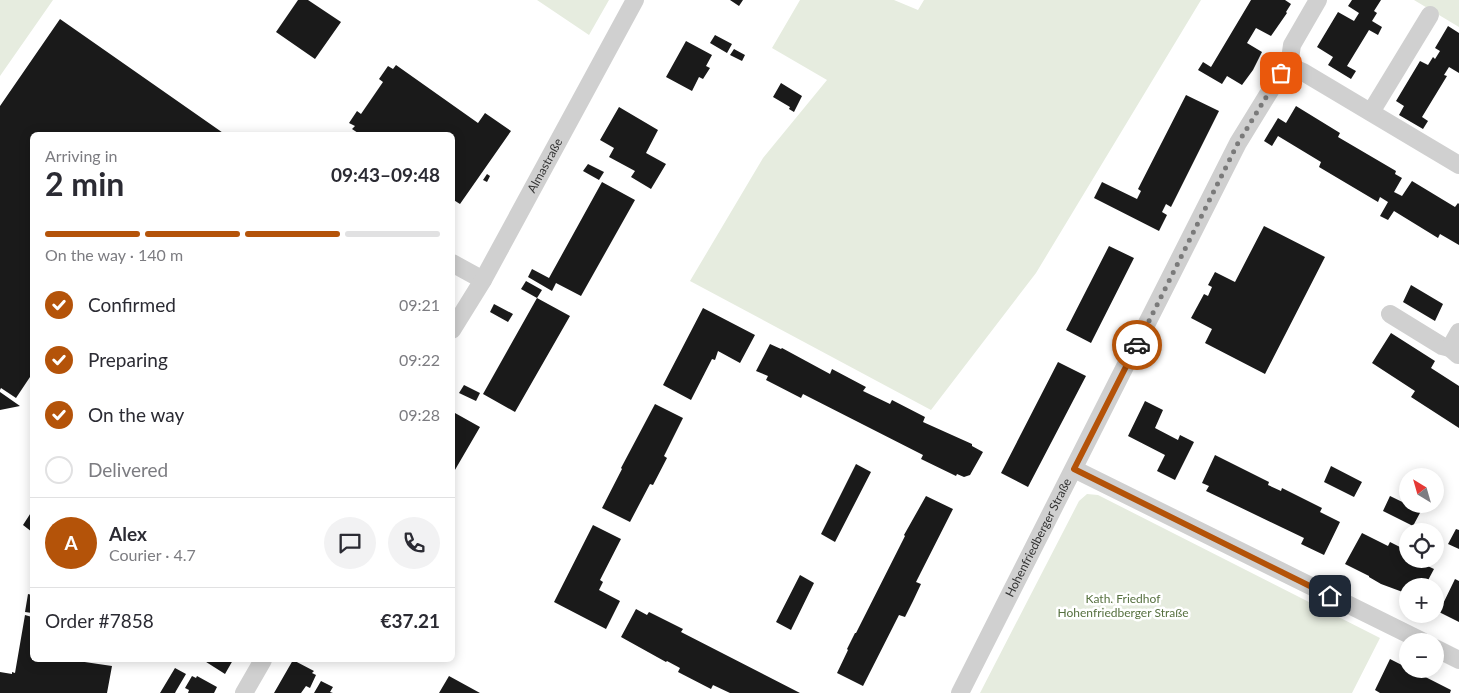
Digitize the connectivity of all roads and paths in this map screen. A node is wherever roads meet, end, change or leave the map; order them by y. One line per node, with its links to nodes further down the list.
1 (635, 0): 8 (street, Almastraße)
2 (1318, 0): 4 (street, Hohenfriedberger Straße)
3 (1430, 15): 5 (street)
4 (1289, 66): 5 (street); 13 (street, Hohenfriedberger Straße)
5 (1371, 112): 6 (street)
6 (1457, 158)
7 (455, 265): 8 (street)
8 (482, 280): 10 (street, Almastraße)
9 (1390, 314): 12 (street)
10 (455, 325)
11 (1459, 332): 12 (street)
12 (1454, 352)
13 (1074, 469): 14 (street); 19 (street, Hohenfriedberger Straße)
14 (1406, 633)
15 (1444, 652): 16 (street)
16 (1459, 660)
17 (262, 662): 18 (street)
18 (244, 693)
19 (960, 693)

